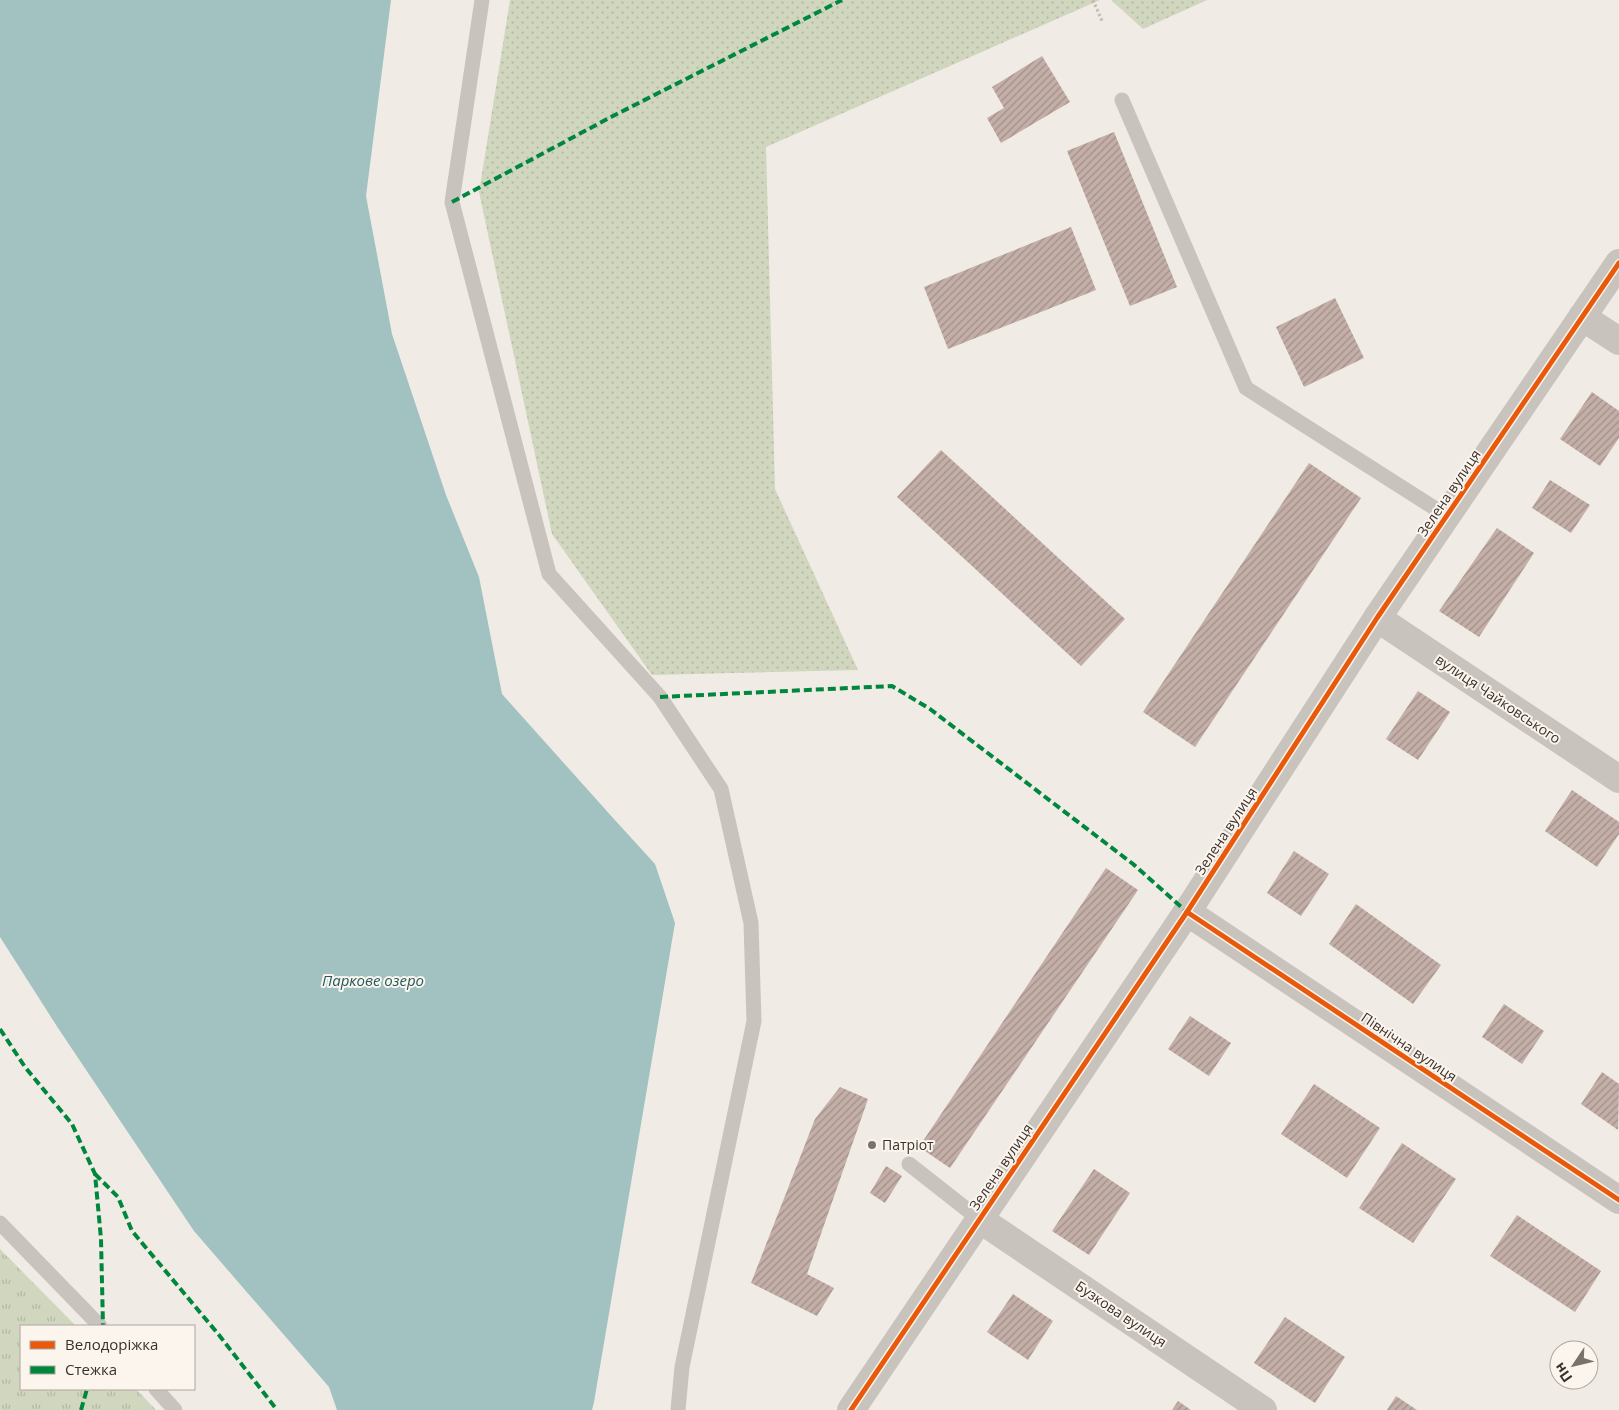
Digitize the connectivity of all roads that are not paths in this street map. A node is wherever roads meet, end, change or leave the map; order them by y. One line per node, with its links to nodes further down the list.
1 (482, 0): 17 (lane)
2 (1122, 100): 6 (lane)
3 (1619, 263): 4 (street, Зелена вулиця)
4 (1582, 317): 5 (street); 6 (street, Зелена вулиця)
5 (1619, 342)
6 (1447, 516): 7 (street, Зелена вулиця)
7 (1377, 618): 8 (street, вулиця Чайковського); 9 (street, Зелена вулиця)
8 (1619, 780)
9 (1187, 912): 11 (street, Північна вулиця); 12 (street, Зелена вулиця)
10 (909, 1164): 12 (lane)
11 (1619, 1200)
12 (979, 1219): 18 (street, Зелена вулиця); 19 (street, Бузкова вулиця)
13 (0, 1223): 14 (lane)
14 (99, 1325)
15 (157, 1390): 16 (lane)
16 (175, 1410)
17 (678, 1410)
18 (851, 1410)
19 (1263, 1410)

